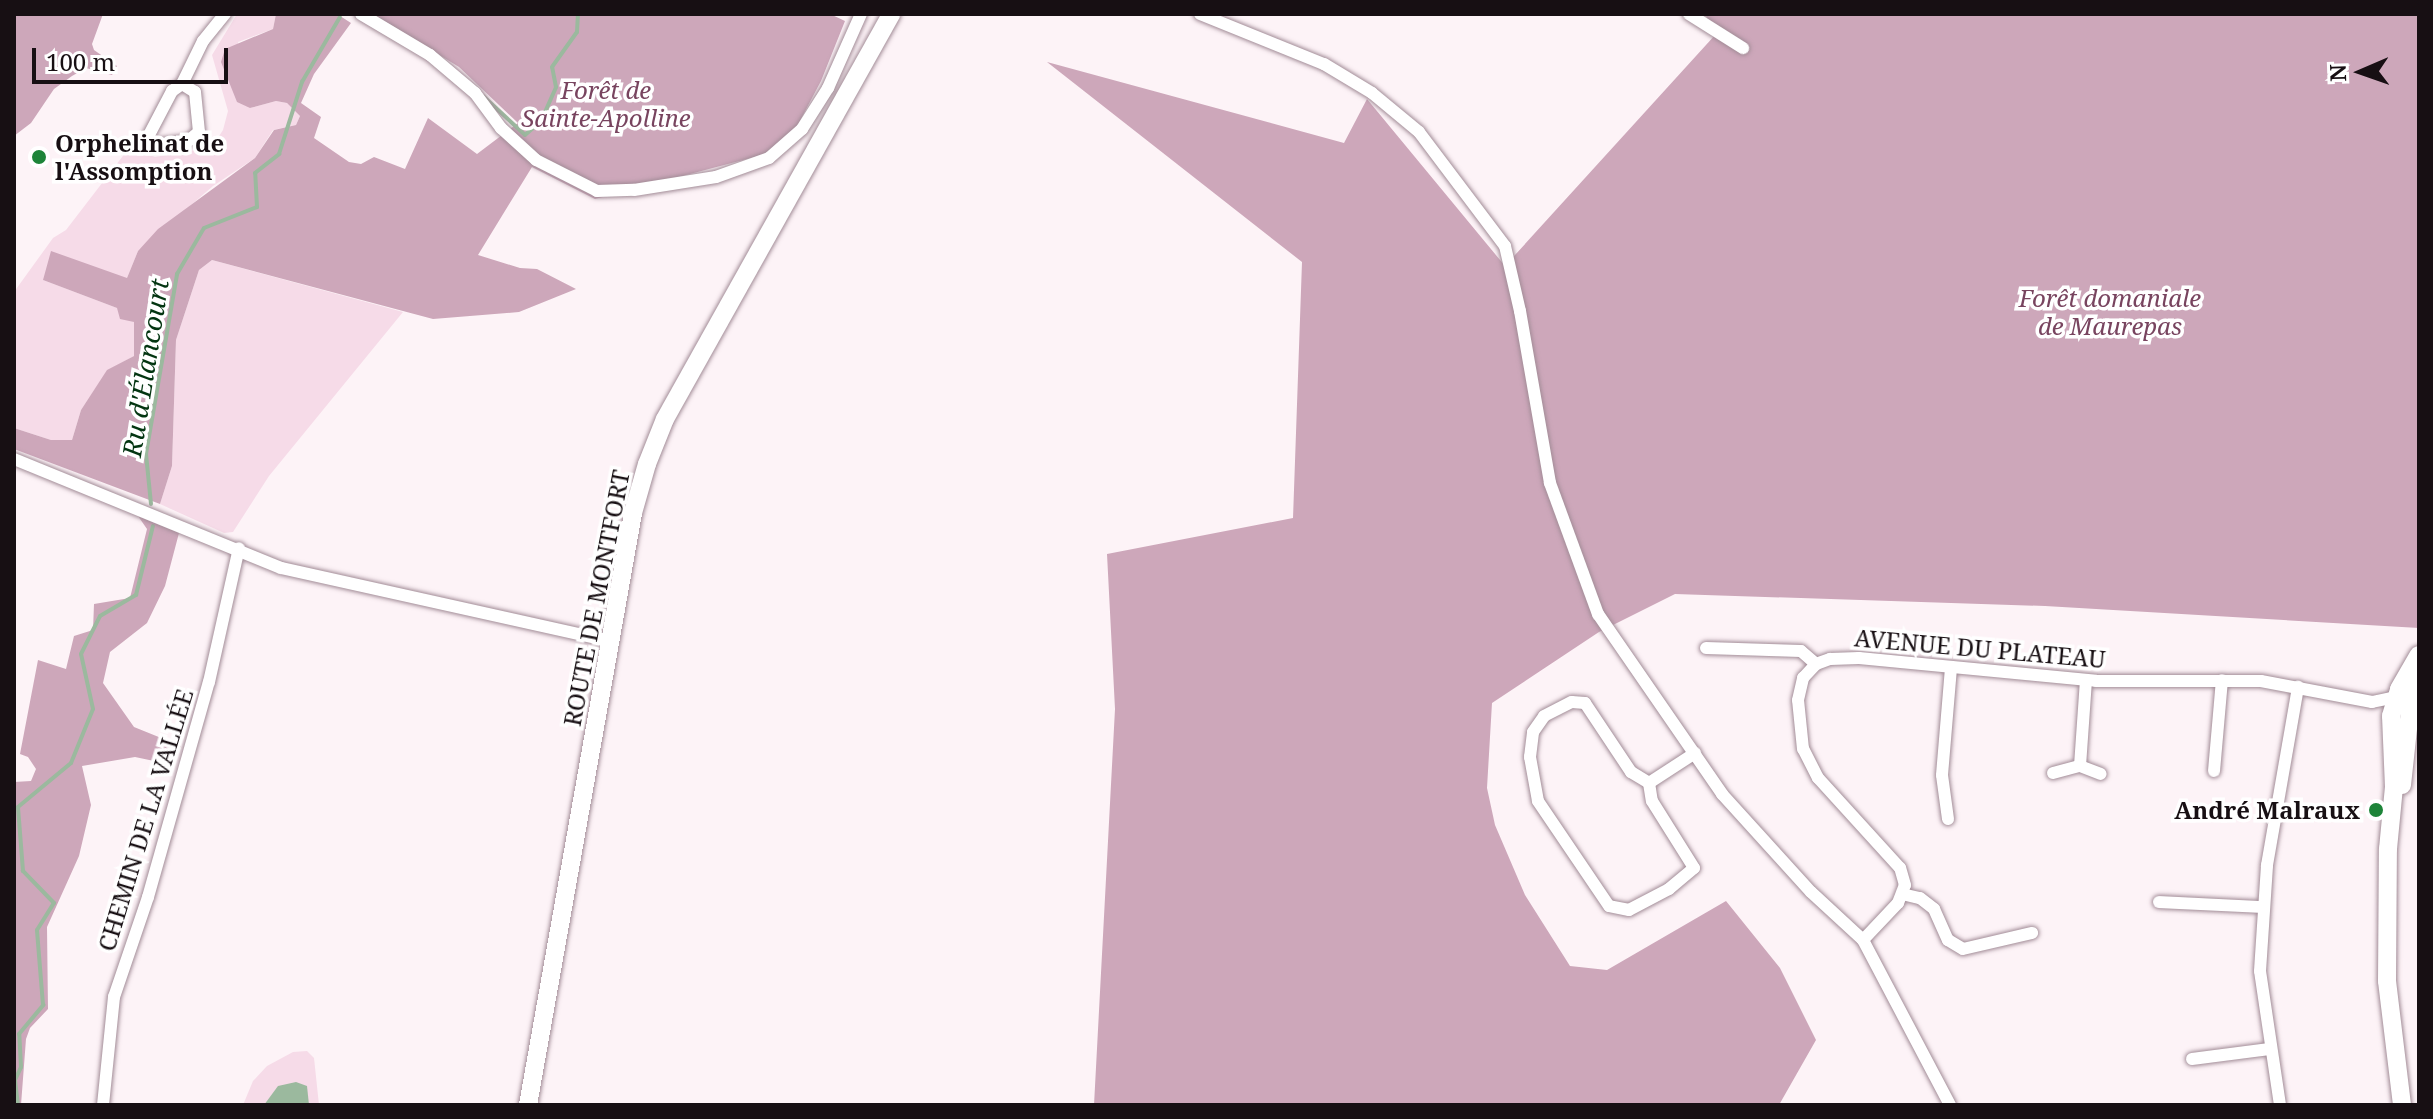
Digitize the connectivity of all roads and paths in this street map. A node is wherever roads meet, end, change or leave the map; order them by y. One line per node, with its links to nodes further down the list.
1 (225, 14): 8 (street)
2 (361, 14): 3 (street)
3 (861, 14)
4 (891, 14): 11 (street, ROUTE DE MONTFORT)
5 (1200, 14): 22 (street)
6 (1689, 14): 7 (street)
7 (1743, 48)
8 (182, 84): 8 (street)
9 (14, 459): 10 (street)
10 (239, 548): 11 (street); 36 (street, CHEMIN DE LA VALLÉE)
11 (609, 641): 37 (street, ROUTE DE MONTFORT)
12 (1706, 648): 14 (street)
13 (2419, 655): 21 (street)
14 (1816, 664): 15 (street, AVENUE DU PLATEAU); 29 (street)
15 (1951, 667): 16 (street, AVENUE DU PLATEAU); 28 (street)
16 (2086, 680): 17 (street, AVENUE DU PLATEAU); 23 (street)
17 (2222, 680): 19 (street, AVENUE DU PLATEAU); 24 (street)
18 (2419, 683): 21 (street)
19 (2298, 687): 20 (street, AVENUE DU PLATEAU); 31 (street)
20 (2377, 701): 21 (street, AVENUE DU PLATEAU); 21 (street)
21 (2402, 708): 40 (street)
22 (1695, 753): 27 (street); 33 (street)
23 (2080, 766): 25 (street); 26 (street)
24 (2214, 771)
25 (2053, 773)
26 (2101, 774)
27 (1649, 783): 27 (street)
28 (1948, 819)
29 (1902, 894): 32 (street); 33 (street)
30 (2159, 902): 31 (street)
31 (2263, 907): 34 (street)
32 (2032, 933)
33 (1863, 940): 38 (street)
34 (2269, 1049): 35 (street); 39 (street)
35 (2192, 1059)
36 (103, 1105)
37 (528, 1105)
38 (1950, 1105)
39 (2280, 1105)
40 (2402, 1105)

